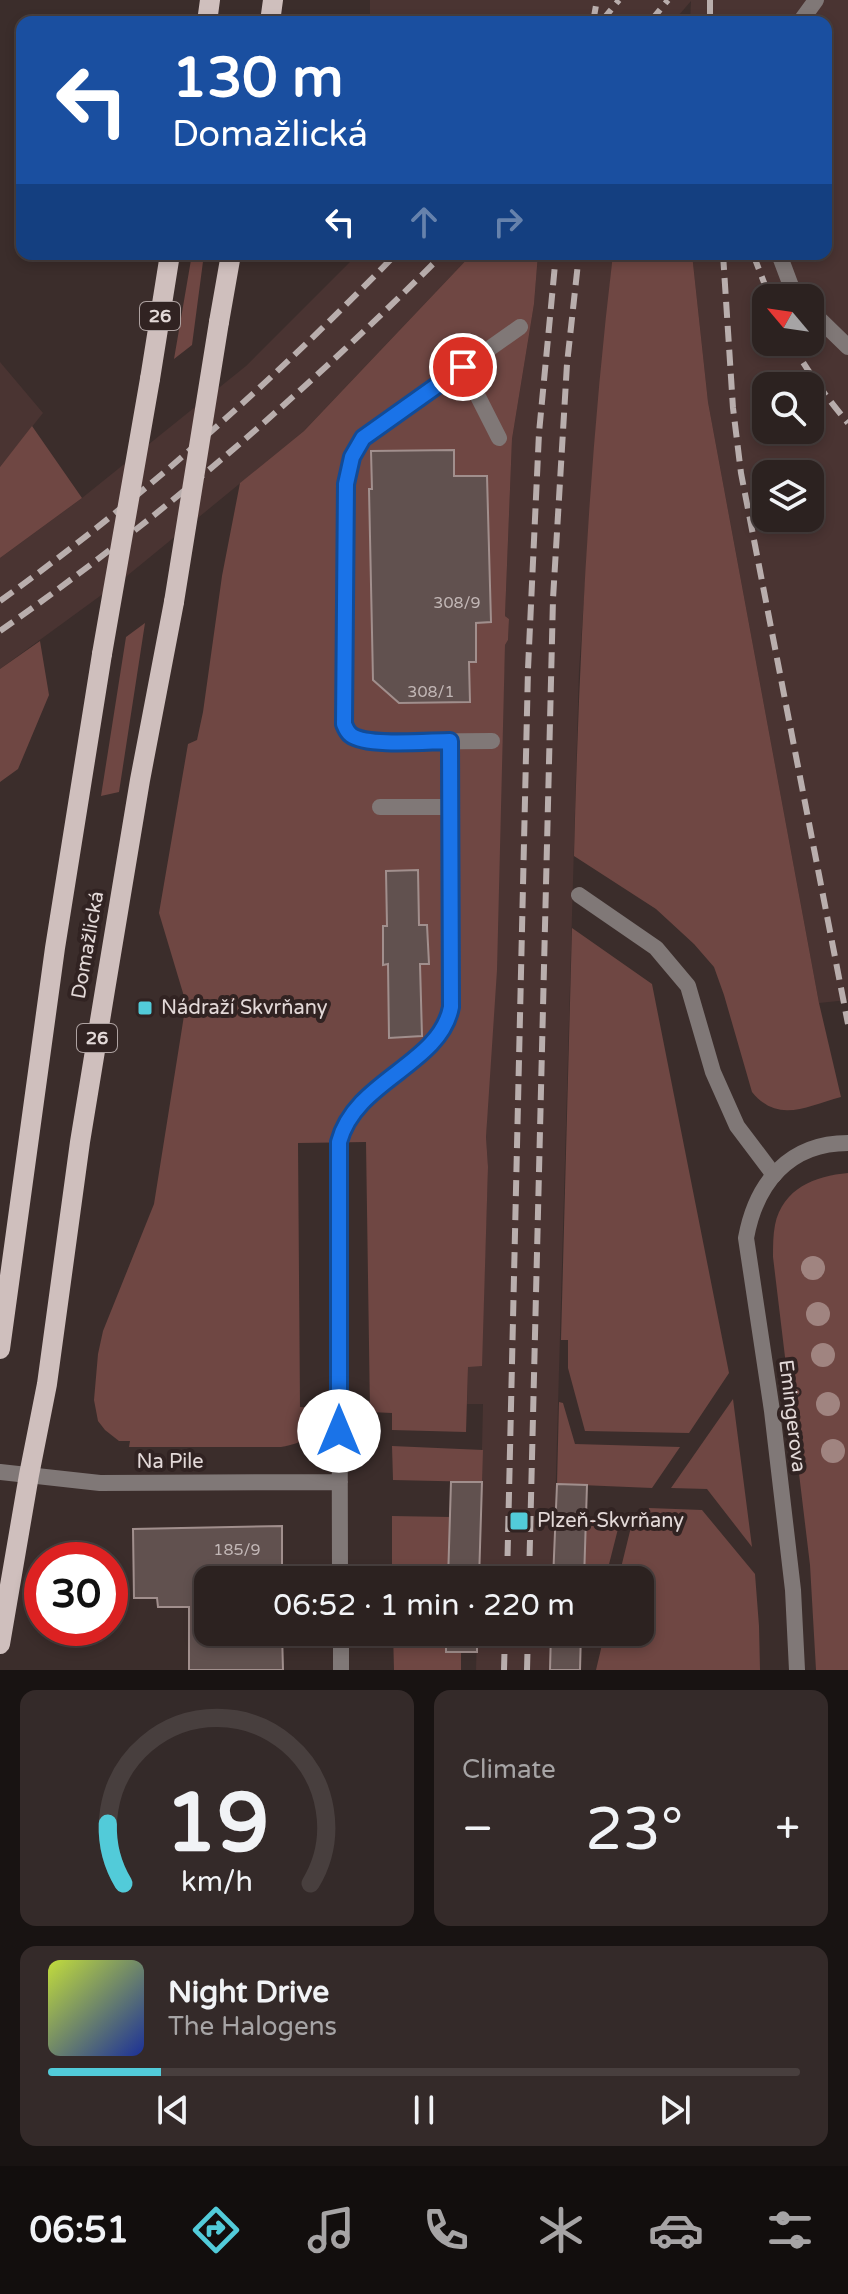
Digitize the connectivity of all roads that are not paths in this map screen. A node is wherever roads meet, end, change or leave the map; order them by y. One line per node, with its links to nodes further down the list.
1 (169, 260): 17 (main road, Domažlická / 26, bridge)
2 (230, 260): 19 (main road, Domažlická / 26, bridge)
3 (781, 260): 4 (street)
4 (790, 284)
5 (824, 324): 7 (street)
6 (520, 327): 8 (street)
7 (848, 347)
8 (463, 367): 9 (street); 10 (street)
9 (499, 438)
10 (450, 741): 11 (street); 13 (street)
11 (492, 741)
12 (380, 807): 13 (street)
13 (450, 807): 20 (street)
14 (579, 895): 16 (street)
15 (848, 1143): 16 (street, Emingerova)
16 (774, 1175): 25 (street, Emingerova)
17 (0, 1349)
18 (0, 1472): 19 (street, Na Pile)
19 (29, 1475): 20 (street, Na Pile); 22 (main road, Domažlická / 26)
20 (340, 1482): 21 (street)
21 (340, 1566)
22 (0, 1644)
23 (341, 1646): 24 (street)
24 (341, 1670)
25 (797, 1670)

